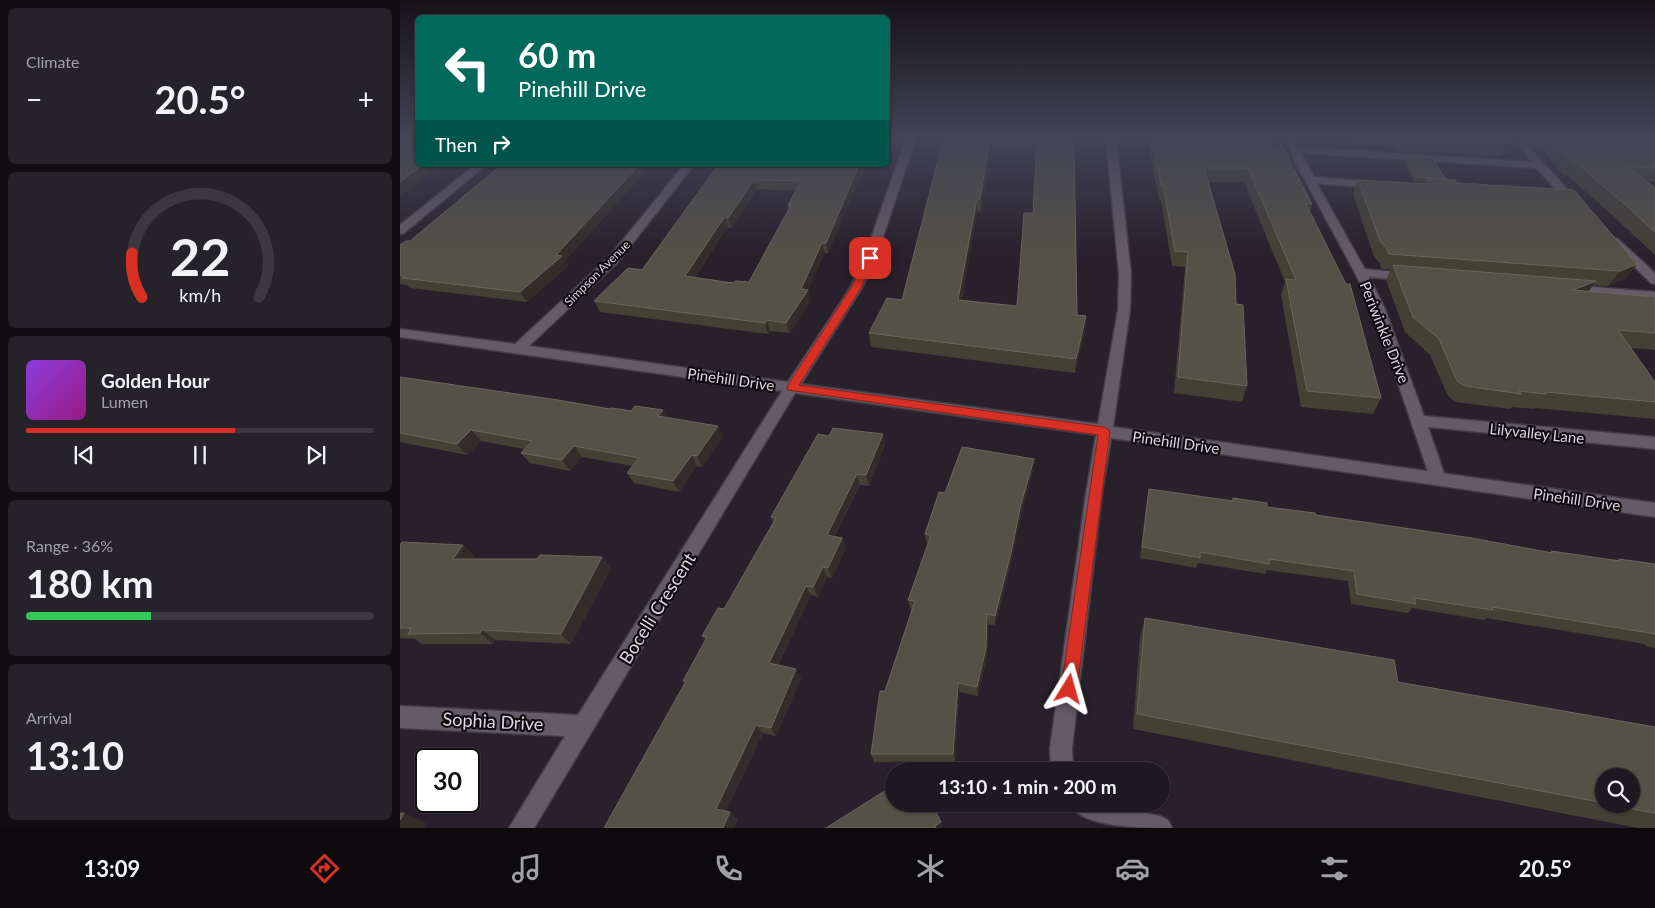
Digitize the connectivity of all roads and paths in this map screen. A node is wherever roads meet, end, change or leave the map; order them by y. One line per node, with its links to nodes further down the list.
1 (468, 177): 12 (street)
2 (680, 177): 20 (street, Simpson Avenue)
3 (897, 177): 21 (street, Bocelli Crescent)
4 (1115, 177): 23 (street)
5 (1308, 177): 7 (street, Periwinkle Drive)
6 (1550, 177): 10 (street)
7 (1310, 180): 8 (street); 14 (street, Periwinkle Drive)
8 (1384, 185)
9 (1557, 197): 10 (street)
10 (1569, 198): 11 (street)
11 (1584, 211)
12 (400, 231)
13 (1605, 232): 16 (street)
14 (1361, 273): 15 (street); 22 (street, Periwinkle Drive)
15 (1418, 278)
16 (1655, 280)
17 (1554, 288): 18 (street)
18 (1655, 296)
19 (400, 333): 20 (street, Pinehill Drive)
20 (517, 350): 21 (street, Pinehill Drive)
21 (792, 388): 23 (street, Pinehill Drive); 28 (street, Bocelli Crescent)
22 (1419, 421): 24 (street, Lilyvalley Lane); 25 (street, Periwinkle Drive)
23 (1104, 431): 25 (street, Pinehill Drive); 29 (street)
24 (1655, 442)
25 (1438, 479): 26 (street, Pinehill Drive)
26 (1655, 510)
27 (400, 717): 28 (street, Sophia Drive)
28 (585, 726): 31 (street, Bocelli Crescent)
29 (1062, 762)
30 (1095, 812): 32 (street)
31 (521, 828)
32 (1160, 828)

